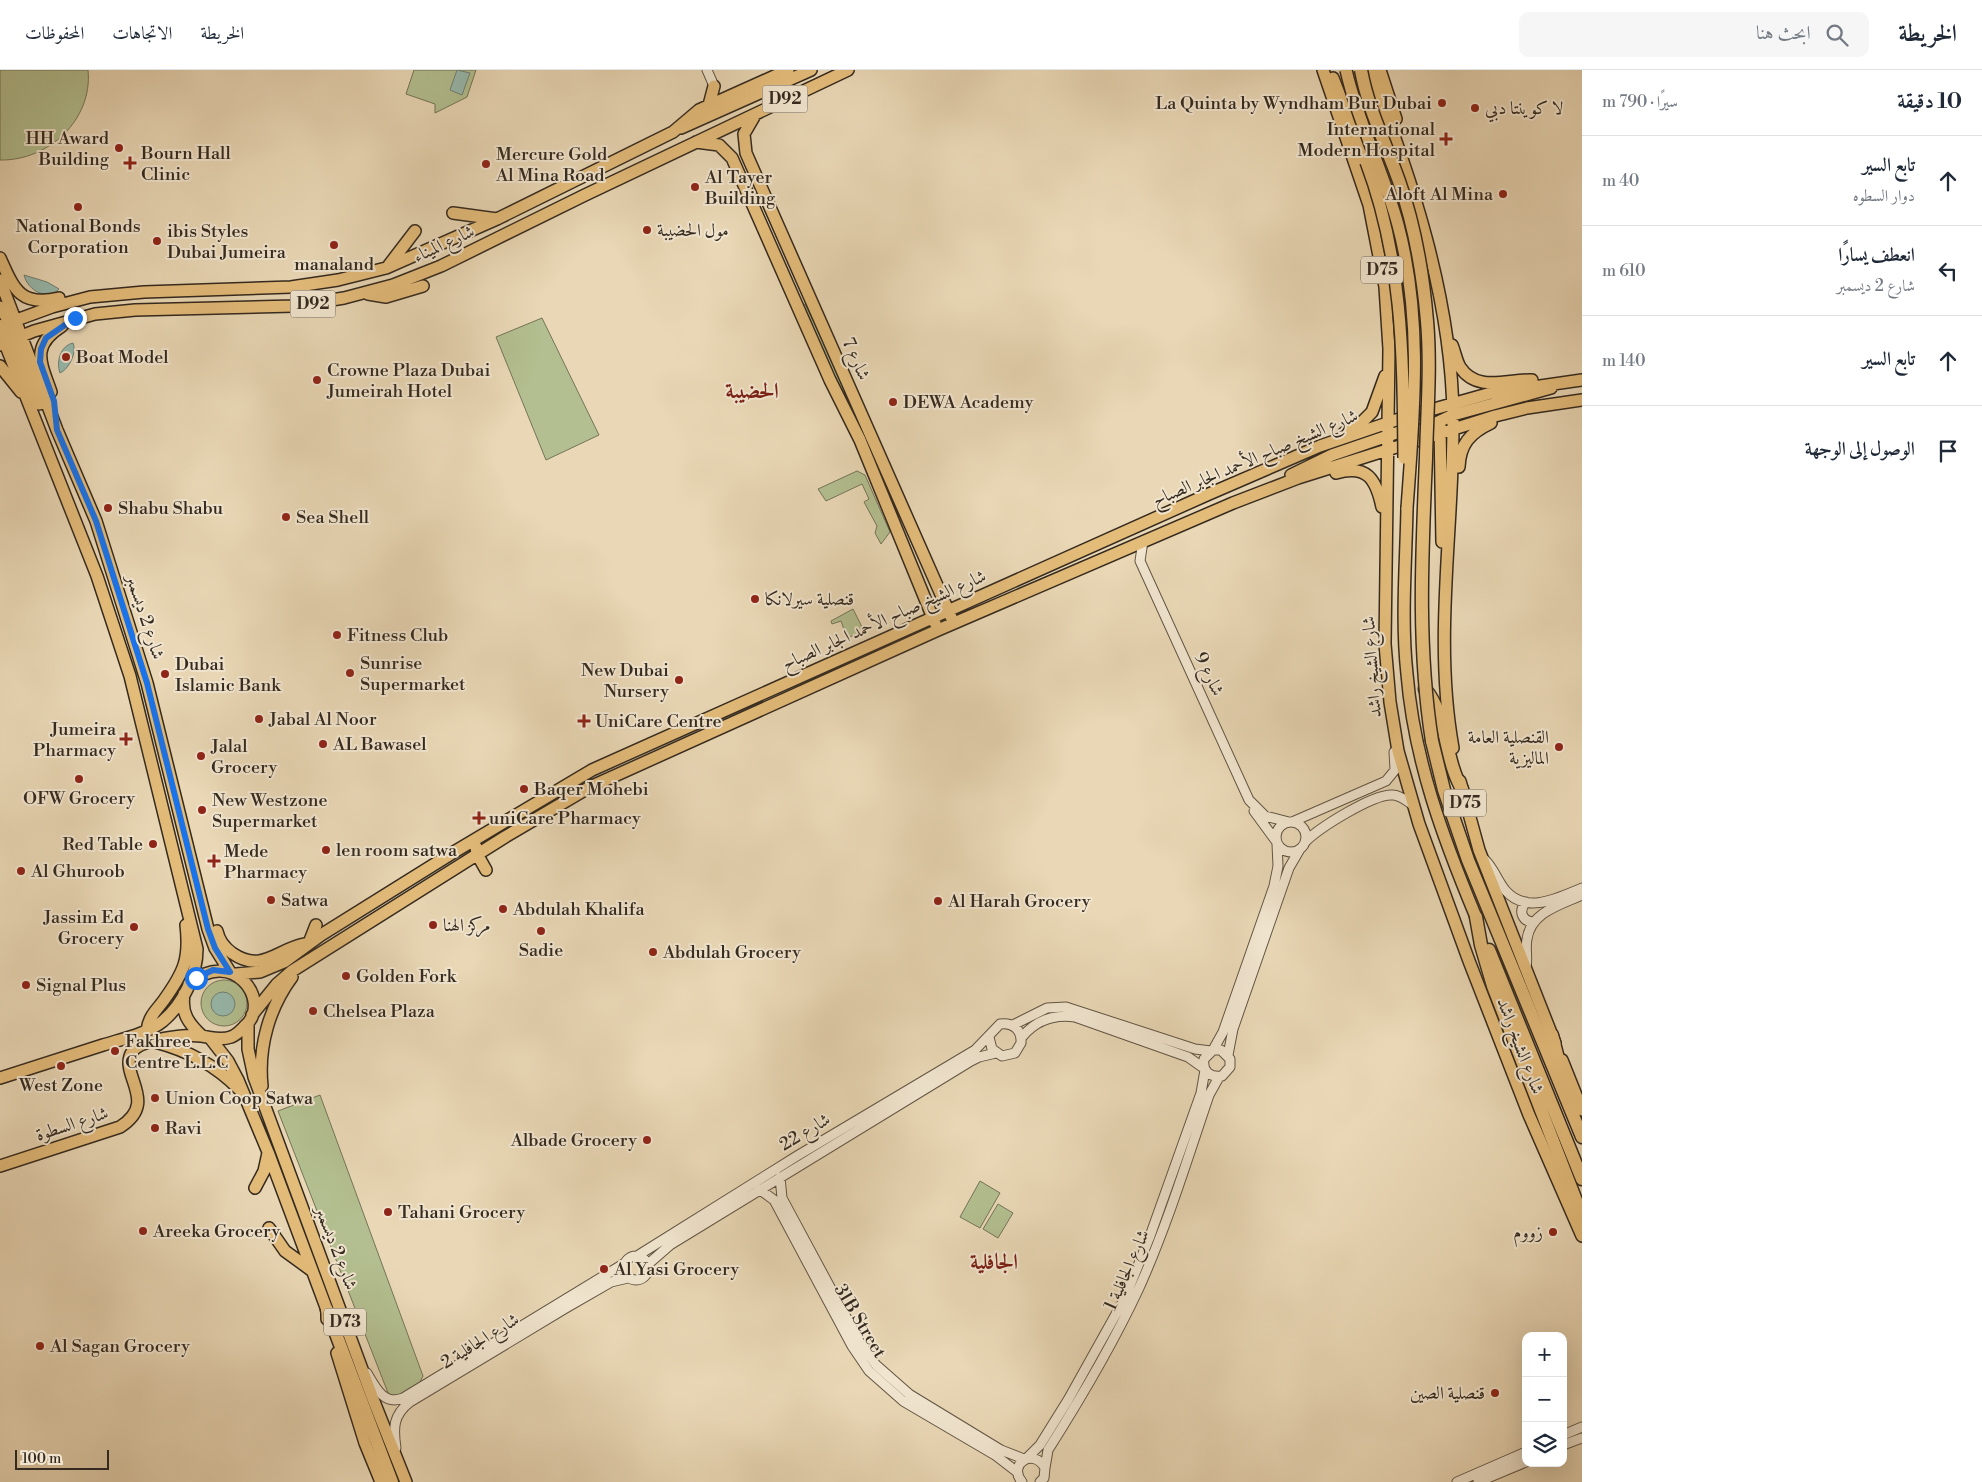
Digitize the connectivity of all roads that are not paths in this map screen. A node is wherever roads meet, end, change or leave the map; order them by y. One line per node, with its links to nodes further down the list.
1 (707, 70): 11 (street)
2 (788, 70): 12 (main road, شارع الميناء / D92)
3 (810, 70): 15 (main road)
4 (848, 70): 14 (main road, شارع الميناء / D92)
5 (1323, 70): 29 (main road, شارع الشيخ راشد / D75)
6 (1328, 70): 56 (main road, bridge)
7 (1346, 70): 56 (main road, bridge)
8 (1362, 70): 72 (highway, شارع الشيخ راشد, bridge)
9 (1369, 70): 19 (main road, شارع الشيخ راشد / D75)
10 (1380, 70): 19 (main road)
11 (714, 86): 12 (main road); 13 (main road)
12 (730, 97): 13 (main road, شارع الميناء / D92)
13 (709, 105): 15 (main road, شارع الميناء / D92)
14 (760, 111): 16 (main road, شارع الميناء / D92); 25 (main road, شارع 7)
15 (673, 132): 18 (main road, شارع الميناء / D92)
16 (694, 142): 21 (main road, شارع 7); 27 (main road, شارع الميناء / D92)
17 (453, 213): 18 (main road)
18 (497, 219): 23 (main road, شارع الميناء / D92)
19 (1421, 221): 32 (main road, شارع الشيخ راشد / D75)
20 (415, 231): 23 (main road)
21 (775, 255): 25 (main road); 51 (main road, شارع 7)
22 (0, 258): 28 (main road)
23 (386, 268): 28 (main road, شارع الميناء / D92)
24 (0, 280): 31 (main road, شارع 2 ديسمبر)
25 (802, 281): 54 (main road, شارع 7)
26 (423, 286): 27 (main road)
27 (366, 293): 30 (main road, شارع الميناء / D92)
28 (111, 295): 31 (main road, شارع الميناء / D92)
29 (1387, 308): 34 (main road, شارع الشيخ راشد / D75); 42 (main road)
30 (75, 318): 31 (main road, شارع الميناء / D92); 46 (main road)
31 (10, 330): 37 (main road, شارع 2 ديسمبر); 46 (main road, شارع 2 ديسمبر)
32 (1444, 330): 36 (main road); 39 (main road, شارع الشيخ راشد / D75)
33 (0, 366): 37 (main road)
34 (1389, 370): 44 (main road, شارع الشيخ راشد / D75); 49 (main road)
35 (1577, 380): 36 (main road, شارع الشيخ صباح الأحمد الجابر الصباح); 41 (main road)
36 (1551, 383): 39 (main road, شارع الشيخ صباح الأحمد الجابر الصباح)
37 (26, 395): 60 (main road, شارع 2 ديسمبر)
38 (1582, 400): 40 (main road, شارع الشيخ صباح الأحمد الجابر الصباح)
39 (1453, 403): 41 (main road, شارع الشيخ راشد / D75); 43 (main road, شارع الشيخ صباح الأحمد الجابر الصباح)
40 (1511, 412): 45 (main road, شارع الشيخ صباح الأحمد الجابر الصباح); 55 (main road)
41 (1453, 415): 43 (main road); 45 (main road, شارع الشيخ راشد / D75)
42 (1402, 418): 43 (main road, شارع الشيخ صباح الأحمد الجابر الصباح); 44 (main road, شارع الشيخ صباح الأحمد الجابر الصباح); 47 (main road)
43 (1435, 420): 45 (main road, شارع الشيخ صباح الأحمد الجابر الصباح); 47 (main road, شارع الشيخ صباح الأحمد الجابر الصباح); 47 (main road); 61 (main road)
44 (1388, 423): 48 (main road, شارع الشيخ راشد / D75); 49 (main road, شارع الشيخ صباح الأحمد الجابر الصباح)
45 (1453, 429): 55 (main road, شارع الشيخ راشد / D75)
46 (57, 430): 63 (main road, شارع 2 ديسمبر)
47 (1409, 436): 48 (main road); 50 (main road, شارع الشيخ صباح الأحمد الجابر الصباح)
48 (1388, 437): 50 (main road, شارع الشيخ راشد / D75); 53 (main road)
49 (1333, 442): 66 (main road, شارع الشيخ صباح الأحمد الجابر الصباح)
50 (1388, 449): 52 (main road, شارع الشيخ صباح الأحمد الجابر الصباح); 57 (main road, شارع الشيخ راشد / D75)
51 (874, 476): 54 (main road); 67 (main road, شارع 7)
52 (1298, 478): 53 (main road, شارع الشيخ صباح الأحمد الجابر الصباح); 57 (main road)
53 (1275, 486): 58 (main road, شارع الشيخ صباح الأحمد الجابر الصباح)
54 (901, 500): 66 (main road, شارع 7)
55 (1451, 503): 61 (main road, شارع الشيخ راشد / D75)
56 (1407, 508): 92 (main road)
57 (1387, 520): 75 (main road, شارع الشيخ راشد / D75)
58 (1142, 541): 59 (main road, شارع الشيخ صباح الأحمد الجابر الصباح); 62 (street)
59 (1122, 550): 62 (street); 68 (main road, شارع الشيخ صباح الأحمد الجابر الصباح)
60 (88, 552): 63 (main road); 64 (main road, شارع 2 ديسمبر)
61 (1446, 558): 76 (main road, شارع الشيخ راشد / D75)
62 (1140, 561): 77 (street, شارع 9)
63 (110, 567): 65 (main road, شارع 2 ديسمبر)
64 (98, 580): 65 (main road); 89 (main road, شارع 2 ديسمبر)
65 (120, 599): 91 (main road, شارع 2 ديسمبر)
66 (948, 610): 67 (main road, شارع الشيخ صباح الأحمد الجابر الصباح); 68 (main road, شارع 7)
67 (932, 617): 69 (main road, شارع 7); 74 (main road, شارع الشيخ صباح الأحمد الجابر الصباح)
68 (954, 623): 69 (main road, شارع الشيخ صباح الأحمد الجابر الصباح)
69 (938, 630): 70 (main road, شارع الشيخ صباح الأحمد الجابر الصباح)
70 (828, 680): 71 (main road); 84 (main road, شارع الشيخ صباح الأحمد الجابر الصباح)
71 (840, 685)
72 (1425, 689): 76 (highway); 120 (highway, شارع الشيخ راشد, bridge)
73 (749, 690): 74 (main road)
74 (761, 694): 79 (main road, شارع الشيخ صباح الأحمد الجابر الصباح)
75 (1395, 732): 78 (main road, شارع الشيخ راشد / D75); 80 (street)
76 (1462, 789): 85 (main road, شارع الشيخ راشد / D75)
77 (1249, 800): 80 (street, شارع 9); 81 (street, شارع 9)
78 (1413, 805): 82 (street); 130 (main road, شارع الشيخ راشد / D75)
79 (512, 816): 84 (main road); 97 (main road, شارع الشيخ صباح الأحمد الجابر الصباح)
80 (1290, 822): 81 (street); 82 (street)
81 (1276, 842): 83 (street); 111 (street)
82 (1305, 842): 83 (street)
83 (1300, 849): 113 (street)
84 (477, 854): 86 (main road); 95 (main road, شارع الشيخ صباح الأحمد الجابر الصباح)
85 (1482, 858): 90 (street); 99 (main road, شارع الشيخ راشد / D75)
86 (486, 870)
87 (1582, 888): 90 (street)
88 (1582, 895): 93 (street)
89 (184, 901): 101 (main road, شارع 2 ديسمبر); 104 (main road)
90 (1526, 902): 93 (street)
91 (203, 906): 97 (main road); 100 (main road, شارع 2 ديسمبر)
92 (1476, 917): 125 (highway, شارع الشيخ راشد); 128 (highway)
93 (1534, 922): 99 (street)
94 (316, 926): 97 (main road)
95 (341, 940): 96 (main road); 98 (main road, شارع الشيخ صباح الأحمد الجابر الصباح)
96 (358, 941)
97 (309, 943): 100 (main road, شارع الشيخ صباح الأحمد الجابر الصباح)
98 (300, 966): 102 (main road, شارع الشيخ صباح الأحمد الجابر الصباح); 119 (main road)
99 (1526, 968): 105 (main road, شارع الشيخ راشد / D75)
100 (233, 973): 101 (main road); 102 (main road)
101 (187, 988): 104 (main road); 106 (main road)
102 (250, 1019): 106 (main road); 119 (main road, شارع 2 ديسمبر / D73)
103 (1013, 1025): 107 (street); 108 (street); 111 (street)
104 (147, 1030): 110 (main road)
105 (1552, 1035): 120 (highway)
106 (206, 1037): 109 (main road); 118 (main road, شارع 2 ديسمبر / D73)
107 (990, 1037): 112 (street); 131 (street, شارع 22)
108 (1022, 1037): 112 (street); 115 (street)
109 (154, 1041): 114 (main road); 118 (main road)
110 (113, 1042): 114 (main road, شارع السطوة); 117 (main road)
111 (1212, 1050): 113 (street); 115 (street)
112 (996, 1053): 124 (street, شارع 22)
113 (1228, 1055): 116 (street)
114 (130, 1066): 123 (main road, شارع السطوة)
115 (1205, 1070): 116 (street); 143 (street, شارع الجافلية 1)
116 (1219, 1076): 146 (street, شارع الجافلية 1)
117 (0, 1078)
118 (244, 1094): 122 (main road, شارع 2 ديسمبر / D73)
119 (263, 1100): 137 (main road, شارع 2 ديسمبر / D73)
120 (1579, 1116): 121 (highway, شارع الشيخ راشد)
121 (1582, 1137)
122 (268, 1152): 126 (main road); 134 (main road, شارع 2 ديسمبر / D73)
123 (0, 1166)
124 (780, 1177): 127 (street, شارع 22); 143 (street, 31B Street)
125 (1582, 1178)
126 (255, 1188)
127 (759, 1189): 133 (street, شارع 22); 147 (street, 31B Street)
128 (1582, 1216)
129 (269, 1228): 134 (main road)
130 (1582, 1236)
131 (637, 1256): 132 (street); 133 (street)
132 (625, 1263): 135 (street); 137 (street, شارع الجافلية 2)
133 (648, 1265): 135 (street)
134 (314, 1274): 136 (main road, شارع 2 ديسمبر / D73)
135 (628, 1278): 145 (street, شارع الجافلية 2)
136 (327, 1310): 148 (main road, شارع 2 ديسمبر / D73); 149 (highway)
137 (361, 1364): 145 (main road, شارع 2 ديسمبر / D73)
138 (1582, 1427): 139 (street)
139 (1567, 1433)
140 (1582, 1438): 141 (street)
141 (1567, 1443)
142 (1522, 1454): 152 (street)
143 (1026, 1458): 146 (street, 31B Street); 147 (street, شارع الجافلية 1)
144 (1522, 1464): 153 (street)
145 (399, 1465): 150 (main road, شارع 2 ديسمبر / D73)
146 (1045, 1468): 151 (street, شارع الجافلية 1)
147 (1018, 1478)
148 (380, 1482)
149 (392, 1482)
150 (406, 1482)
151 (1040, 1482)
152 (1457, 1482)
153 (1478, 1482)

